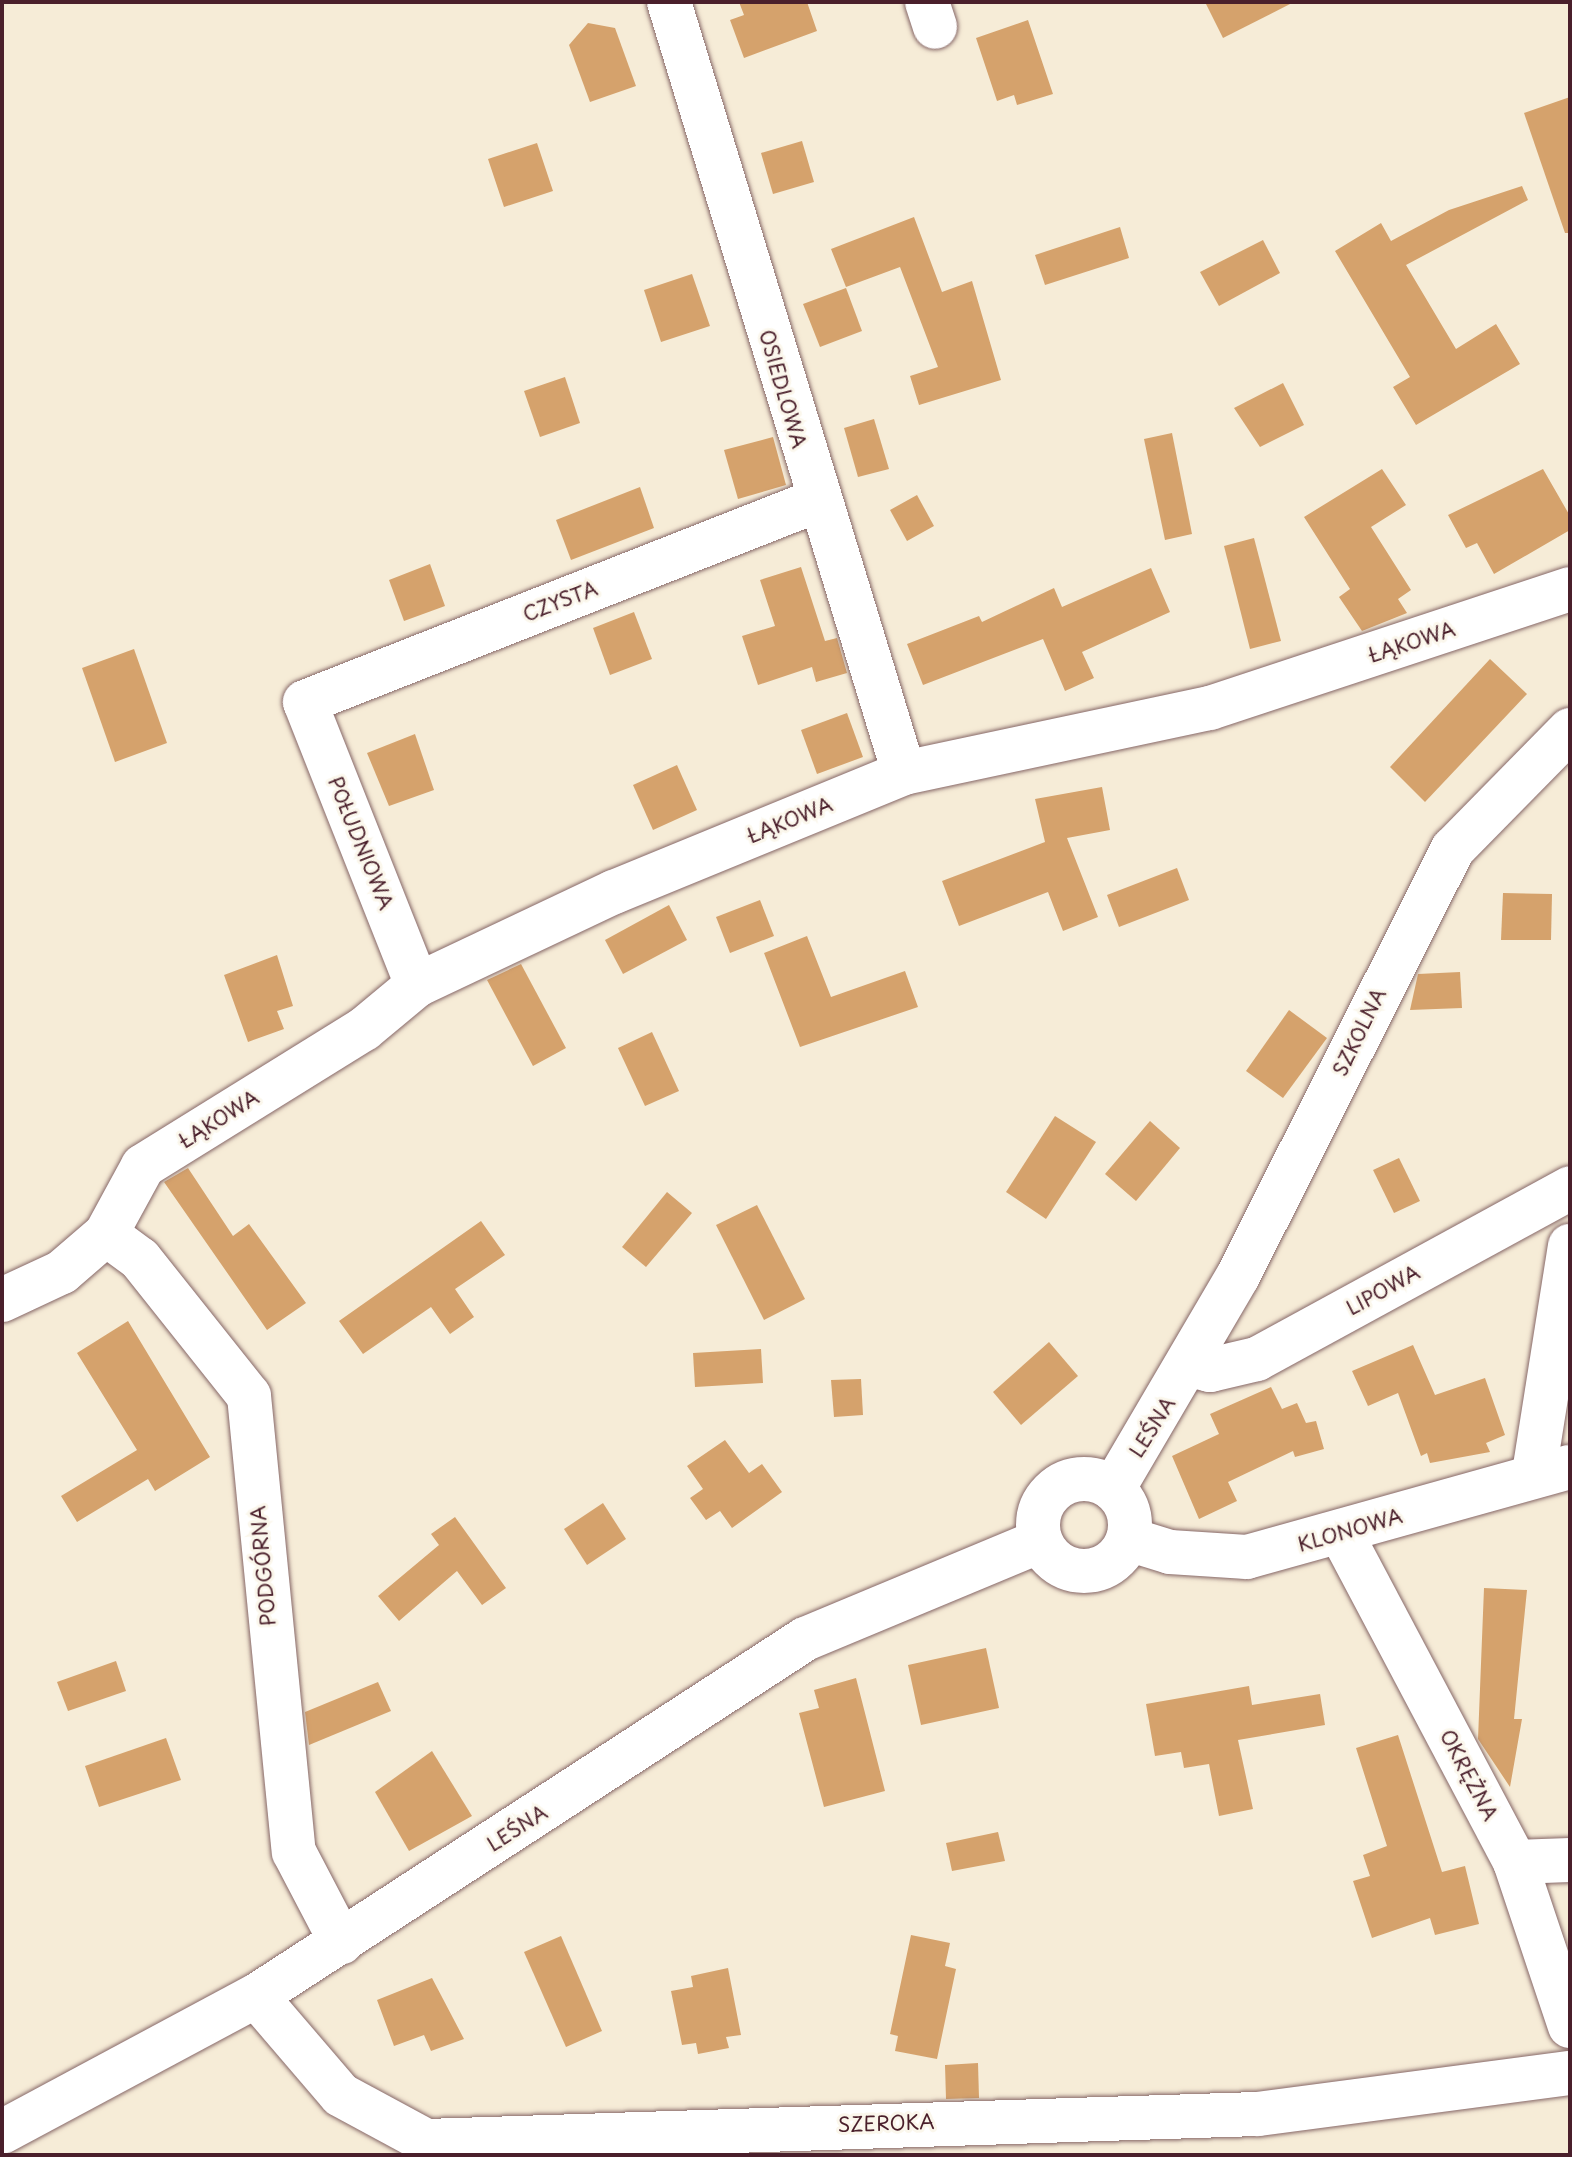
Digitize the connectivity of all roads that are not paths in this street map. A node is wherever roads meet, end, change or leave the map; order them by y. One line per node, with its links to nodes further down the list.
1 (669, 2): 2 (street, OSIEDLOWA)
2 (816, 501): 4 (street, CZYSTA); 6 (street, OSIEDLOWA)
3 (1570, 589): 6 (street, ŁĄKOWA)
4 (305, 702): 7 (street, POŁUDNIOWA)
5 (1570, 730): 12 (street, SZKOLNA)
6 (904, 773): 7 (street, ŁĄKOWA)
7 (417, 985): 9 (street, ŁĄKOWA)
8 (1570, 1188): 12 (street, LIPOWA)
9 (106, 1234): 11 (street); 20 (street, PODGÓRNA)
10 (1570, 1246): 13 (street)
11 (2, 1300)
12 (1190, 1365): 14 (street, LEŚNA)
13 (1552, 1470): 15 (street, KLONOWA)
14 (1113, 1489): 16 (street); 17 (street)
15 (1342, 1535): 16 (street, KLONOWA); 19 (street, OKRĘŻNA)
16 (1128, 1539): 17 (street)
17 (1040, 1541): 20 (street, LEŚNA)
18 (1570, 1860): 19 (street)
19 (1515, 1862): 22 (street, OKRĘŻNA)
20 (341, 1942): 21 (street, LEŚNA)
21 (256, 1996): 24 (street, LEŚNA); 25 (street, SZEROKA)
22 (1570, 2026)
23 (1570, 2073): 25 (street, SZEROKA)
24 (2, 2132)
25 (429, 2148)

